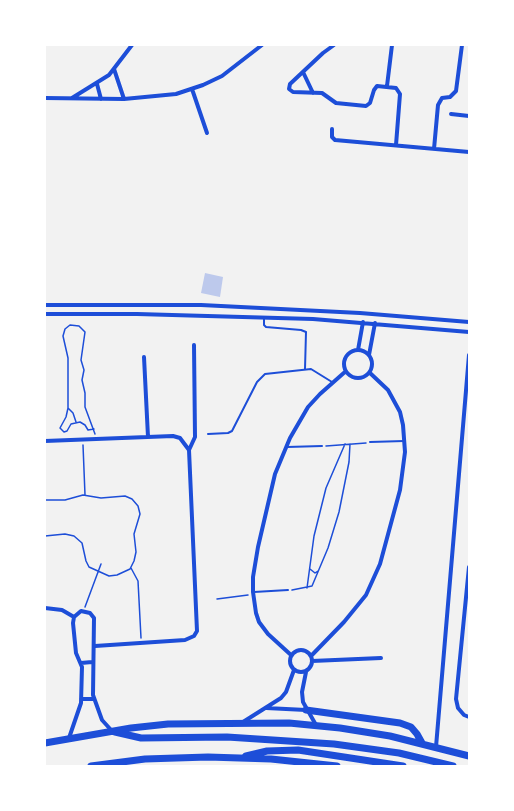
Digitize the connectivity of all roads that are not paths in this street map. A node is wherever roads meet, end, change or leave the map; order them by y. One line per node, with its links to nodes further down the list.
1 (132, 45): 6 (street)
2 (262, 45): 10 (street)
3 (334, 45): 7 (street)
4 (392, 45): 9 (street)
5 (462, 45): 21 (street)
6 (114, 69): 8 (street); 15 (street)
7 (303, 72): 11 (street); 11 (street)
8 (97, 84): 13 (street); 14 (street)
9 (387, 86): 11 (street); 20 (street)
10 (192, 89): 15 (street); 19 (street)
11 (313, 93)
12 (45, 98): 13 (street)
13 (72, 99): 14 (street)
14 (101, 99): 15 (street)
15 (124, 99)
16 (451, 114): 17 (street)
17 (469, 116)
18 (332, 129): 20 (street)
19 (206, 133)
20 (396, 145): 21 (street)
21 (434, 149): 22 (street)
22 (469, 152)
23 (45, 305): 24 (street)
24 (261, 308): 26 (street); 28 (street)
25 (45, 314): 26 (street)
26 (262, 317): 27 (street); 36 (lane)
27 (362, 322): 29 (street); 32 (street)
28 (469, 322)
29 (375, 323): 30 (street); 33 (street)
30 (469, 332)
31 (194, 345): 47 (street)
32 (358, 350): 33 (street); 37 (street)
33 (369, 355): 38 (street)
34 (469, 355): 73 (street)
35 (144, 357): 41 (street)
36 (305, 369): 39 (lane); 40 (lane)
37 (346, 371): 38 (street); 39 (street)
38 (370, 373): 42 (street)
39 (332, 382): 46 (street)
40 (208, 434)
41 (148, 437): 43 (street); 47 (street)
42 (405, 440): 44 (lane); 55 (street)
43 (45, 441)
44 (370, 442)
45 (322, 446): 46 (lane)
46 (286, 448): 50 (street)
47 (189, 450): 53 (street)
48 (469, 567): 66 (street)
49 (288, 590): 50 (lane)
50 (253, 593): 54 (street)
51 (45, 608): 52 (street)
52 (74, 616): 53 (street); 59 (street)
53 (95, 646): 58 (street)
54 (291, 655): 55 (street); 60 (street)
55 (311, 656): 57 (street)
56 (381, 658): 57 (street)
57 (312, 661): 61 (street)
58 (92, 662): 59 (street); 62 (street)
59 (81, 663): 63 (street)
60 (294, 670): 61 (street); 64 (street)
61 (306, 672): 65 (street)
62 (94, 699): 63 (street); 69 (street)
63 (81, 700): 70 (street)
64 (265, 708): 65 (street); 67 (street)
65 (306, 710): 68 (street); 72 (main road)
66 (469, 717)
67 (243, 722): 68 (main road); 69 (main road)
68 (317, 726): 72 (main road)
69 (113, 731): 70 (main road); 79 (main road)
70 (70, 738): 71 (main road)
71 (45, 743)
72 (422, 743): 73 (main road)
73 (436, 747): 74 (main road)
74 (469, 756)
75 (240, 758): 76 (main road); 77 (main road); 78 (main road)
76 (91, 766)
77 (337, 766)
78 (403, 766)
79 (453, 766)

